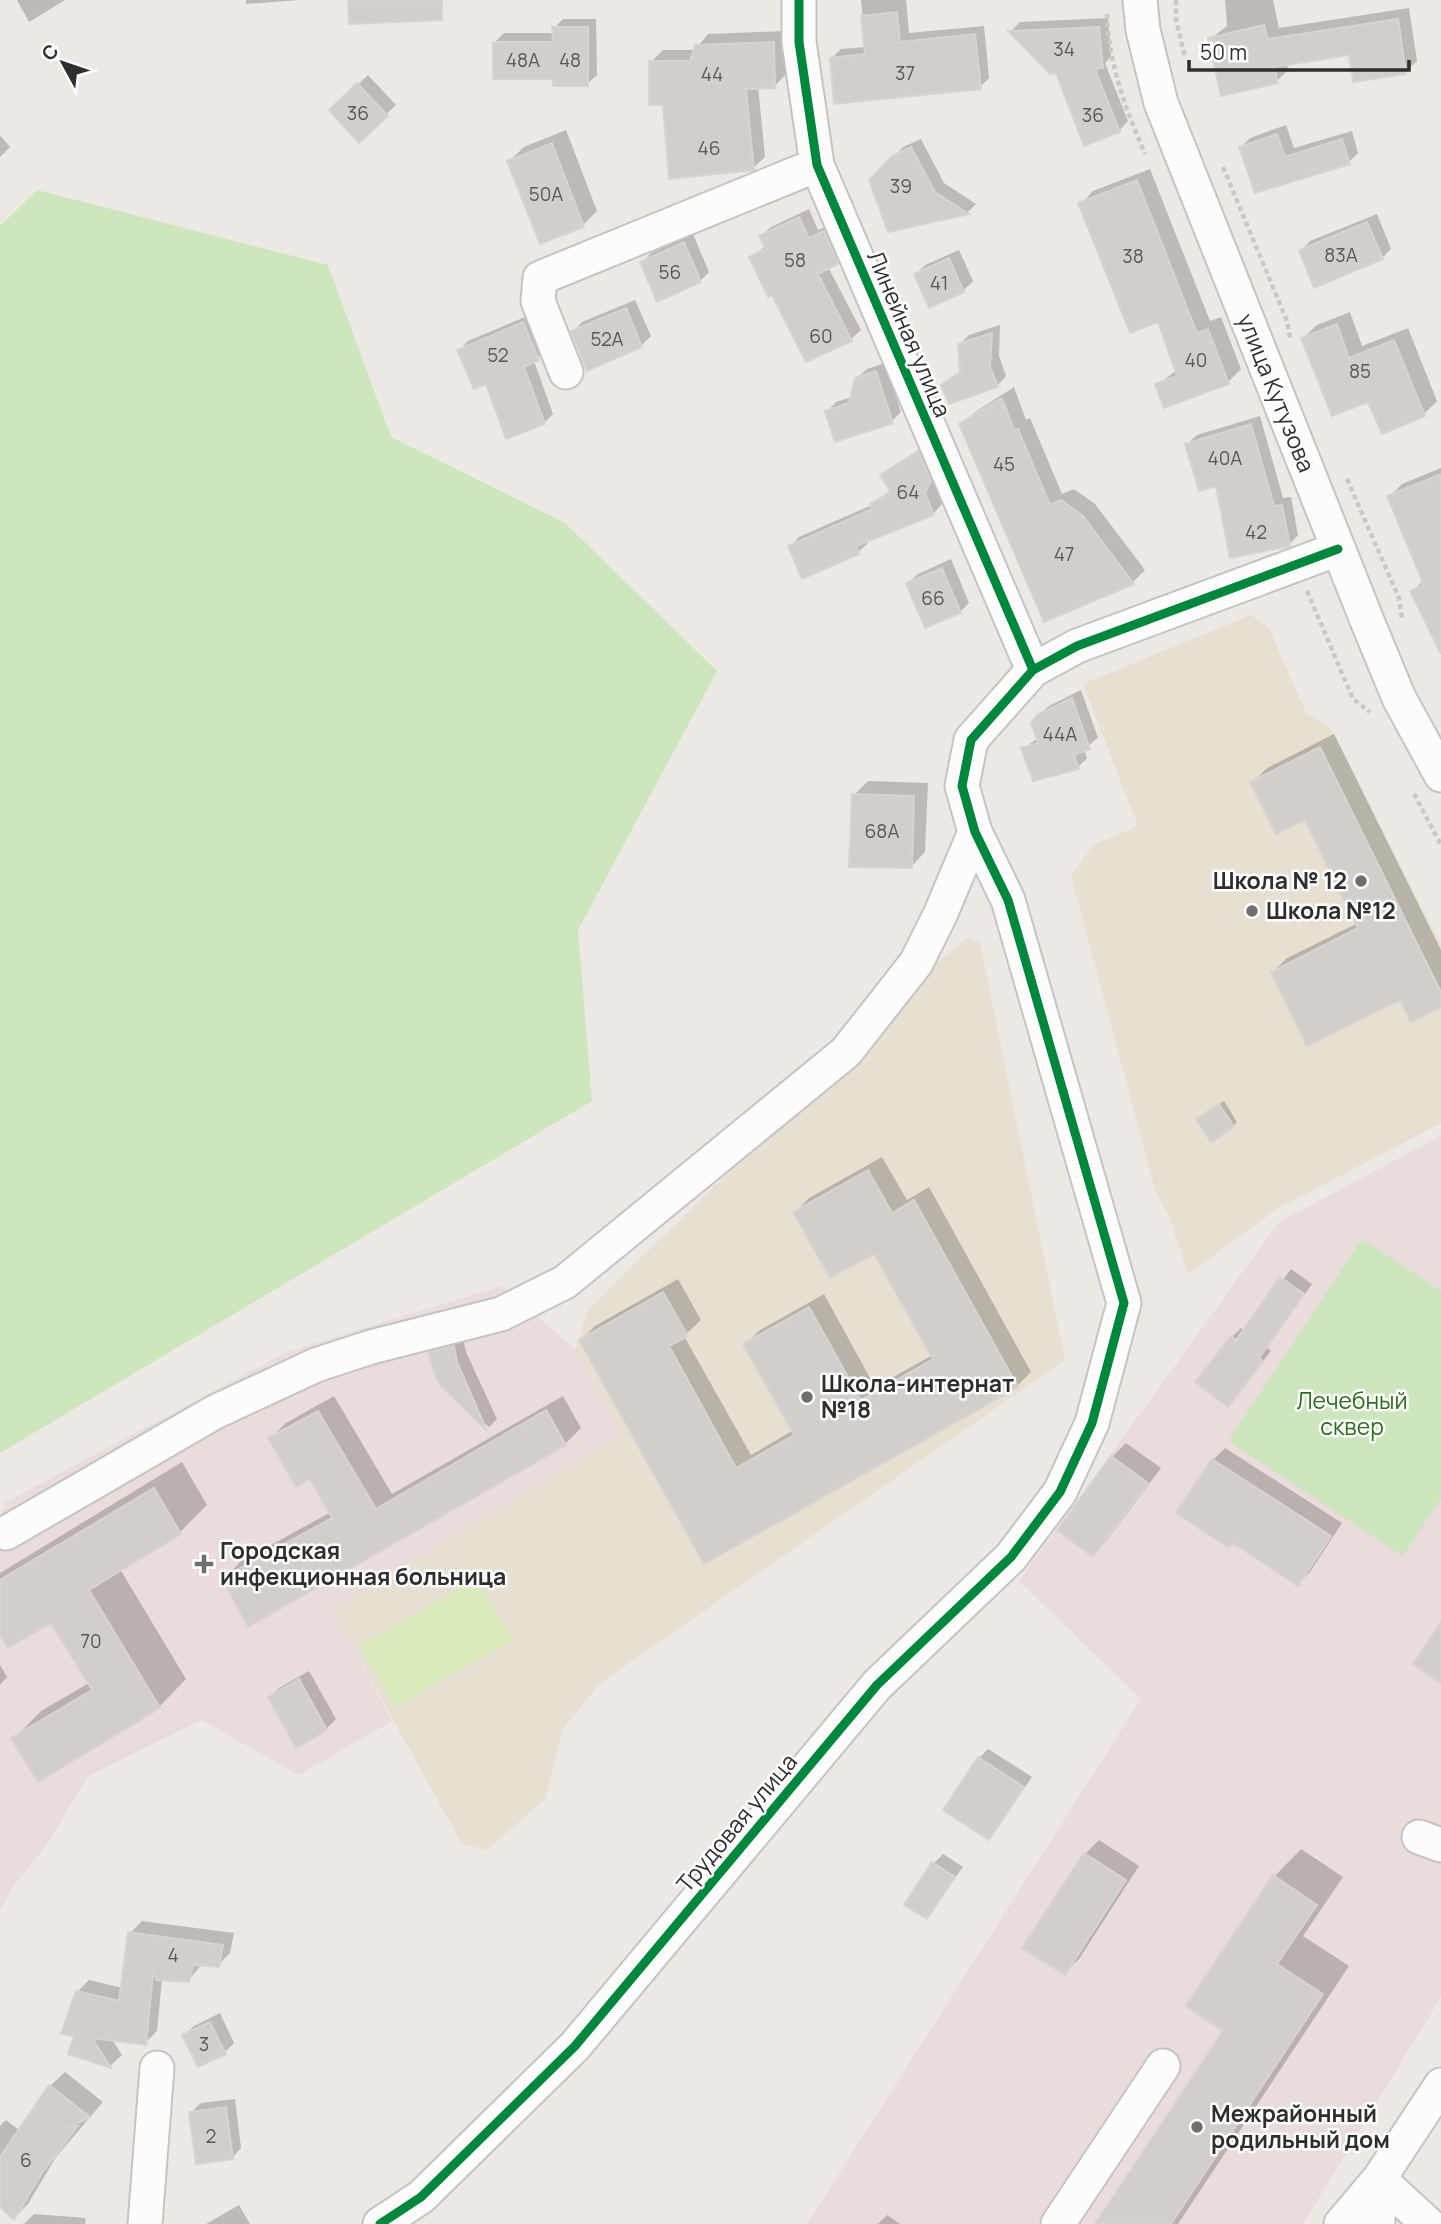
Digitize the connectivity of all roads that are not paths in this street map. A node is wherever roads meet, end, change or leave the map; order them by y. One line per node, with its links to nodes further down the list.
1 (799, 0): 3 (street, Линейная улица)
2 (1140, 0): 5 (street, улица Кутузова)
3 (817, 165): 4 (street); 6 (street, Линейная улица)
4 (566, 372)
5 (1338, 549): 6 (street, Трудовая улица); 7 (street, улица Кутузова)
6 (1033, 670): 8 (street, Трудовая улица)
7 (1441, 775)
8 (975, 832): 9 (street); 17 (street, Трудовая улица)
9 (940, 915): 10 (street); 11 (street)
10 (948, 953)
11 (6, 1532)
12 (1163, 2066): 18 (street)
13 (158, 2068): 16 (street)
14 (1441, 2085): 15 (street)
15 (1379, 2179): 19 (street); 20 (street); 21 (street)
16 (145, 2224)
17 (380, 2224)
18 (1058, 2224)
19 (1341, 2224)
20 (1378, 2224)
21 (1428, 2224)

